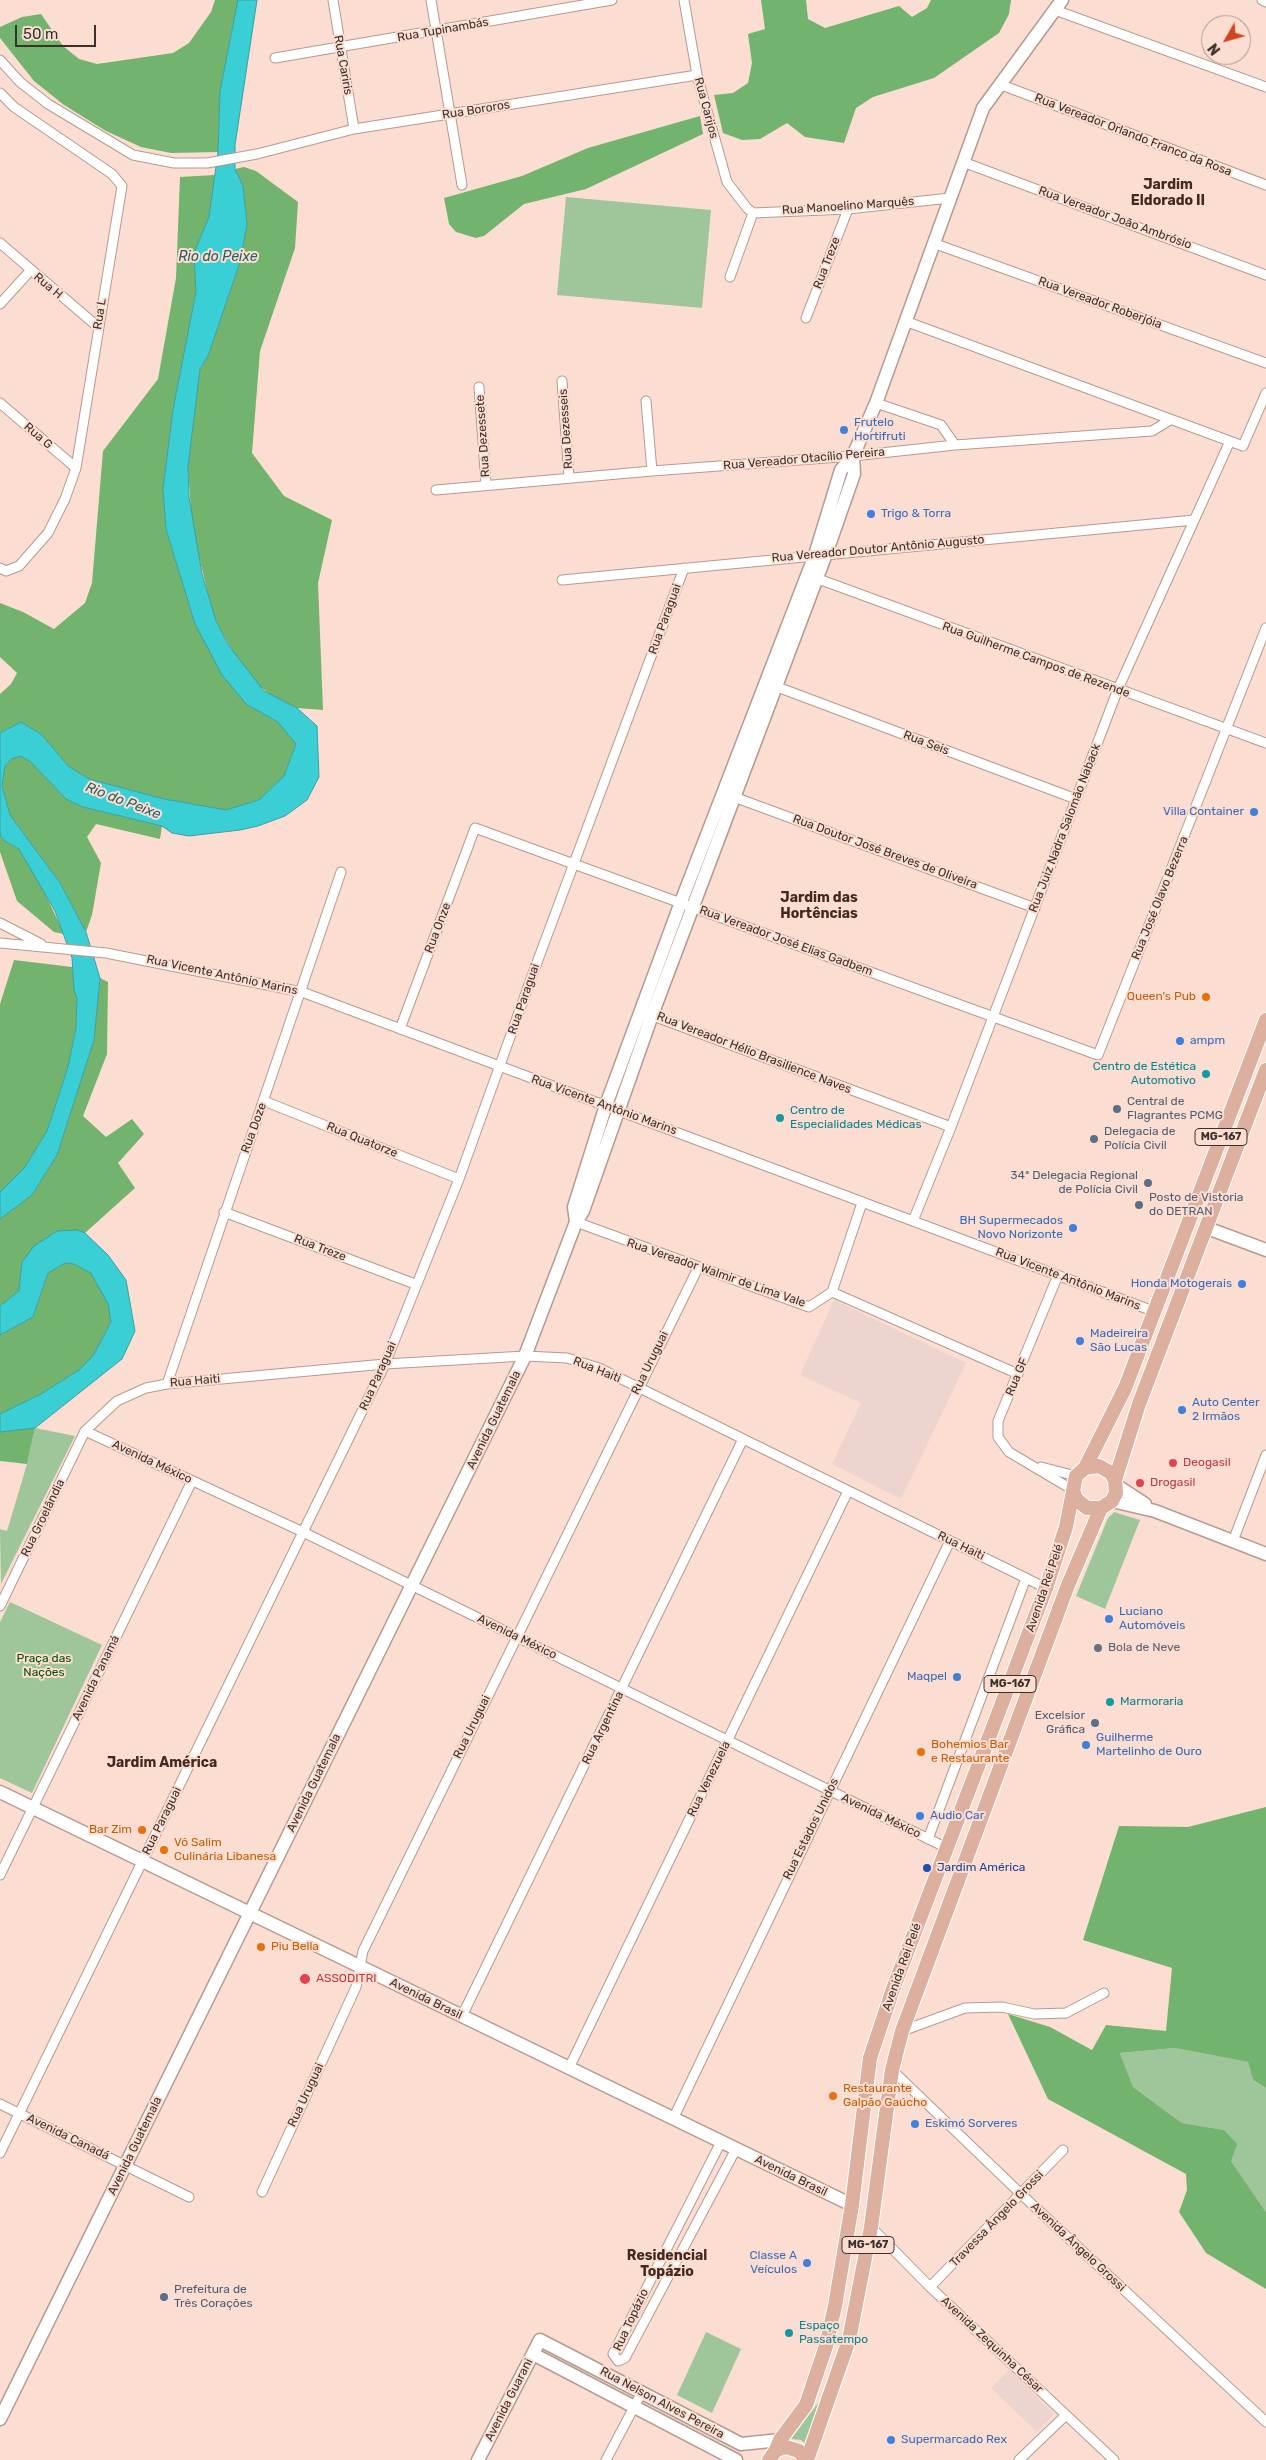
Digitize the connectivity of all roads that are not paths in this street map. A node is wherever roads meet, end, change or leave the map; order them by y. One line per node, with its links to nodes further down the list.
1 (332, 0): 9 (street, Rua Cariris)
2 (431, 0): 8 (street)
3 (612, 0): 8 (street, Rua Tupinambás)
4 (684, 0): 12 (street, Rua Carijos)
5 (1262, 0): 6 (street)
6 (1266, 2)
7 (1058, 5): 13 (street); 14 (street)
8 (437, 32): 9 (street, Rua Tupinambás); 16 (street)
9 (340, 47): 10 (street, Rua Tupinambás); 17 (street, Rua Cariris)
10 (275, 58)
11 (0, 60): 17 (street, Rua Bororos)
12 (697, 75): 16 (street, Rua Bororos); 23 (street, Rua Carijos)
13 (999, 84): 18 (street); 20 (street, Rua Vereador Orlando Franco da Rosa)
14 (1266, 86)
15 (0, 93): 32 (street, Rua L)
16 (450, 114): 17 (street, Rua Bororos); 19 (street)
17 (354, 129)
18 (963, 162): 21 (street); 27 (street, Rua Vereador João Ambrósio)
19 (462, 185)
20 (1266, 185)
21 (950, 198): 22 (street, Rua Manoelino Marquês); 25 (street)
22 (848, 209): 23 (street, Rua Manoelino Marquês); 30 (street, Rua Treze)
23 (750, 210): 28 (street)
24 (0, 243): 26 (street, Rua H)
25 (933, 243): 31 (street); 33 (street, Rua Vereador Roberjóia)
26 (30, 271): 29 (street); 32 (street, Rua H)
27 (1266, 274)
28 (730, 277)
29 (0, 304)
30 (806, 318)
31 (904, 320): 38 (street); 40 (street)
32 (98, 327): 44 (street, Rua L)
33 (1266, 364)
34 (562, 381): 46 (street, Rua Dezesseis)
35 (479, 387): 47 (street, Rua Dezessete)
36 (1266, 393): 41 (street)
37 (646, 401): 45 (street)
38 (876, 402): 42 (street); 43 (street)
39 (0, 403): 44 (street, Rua G)
40 (1170, 420): 41 (street); 42 (street, Rua Vereador Otacílio Pereira)
41 (1230, 441): 49 (street, Rua Juiz Nadra Salomão Naback)
42 (955, 445): 43 (street, Rua Vereador Otacílio Pereira)
43 (853, 456): 45 (street, Rua Vereador Otacílio Pereira); 50 (street)
44 (76, 468): 52 (street, Rua L)
45 (652, 470): 46 (street, Rua Vereador Otacílio Pereira)
46 (569, 478): 47 (street, Rua Vereador Otacílio Pereira)
47 (486, 484): 48 (street, Rua Vereador Otacílio Pereira)
48 (436, 490)
49 (1194, 520): 50 (street, Rua Vereador Doutor Antônio Augusto); 57 (street, Rua Juiz Nadra Salomão Naback)
50 (821, 554): 51 (street, Rua Vereador Doutor Antônio Augusto); 53 (street)
51 (684, 568): 54 (street, Rua Vereador Doutor Antônio Augusto); 63 (street, Rua Paraguai)
52 (3, 569)
53 (812, 577): 56 (street); 57 (street, Rua Guilherme Campos de Rezende)
54 (562, 580)
55 (1266, 628): 58 (street, Rua José Olavo Bezerra)
56 (771, 685): 60 (street); 61 (street, Rua Seis); 65 (street)
57 (1118, 689): 58 (street, Rua Guilherme Campos de Rezende); 61 (street, Rua Juiz Nadra Salomão Naback)
58 (1227, 728): 59 (street, Rua Guilherme Campos de Rezende); 75 (street, Rua José Olavo Bezerra)
59 (1266, 743)
60 (734, 797): 65 (street); 66 (street, Rua Doutor José Breves de Oliveira)
61 (1076, 799): 66 (street, Rua Juiz Nadra Salomão Naback)
62 (475, 828): 63 (street, Rua Vereador José Elias Gadbem); 74 (street, Rua Onze)
63 (575, 863): 65 (street, Rua Vereador José Elias Gadbem); 76 (street, Rua Paraguai)
64 (341, 872): 70 (street, Rua Doze)
65 (687, 904): 71 (street, Avenida Guatemala); 72 (street, Rua Vereador José Elias Gadbem)
66 (1035, 908): 72 (street, Rua Juiz Nadra Salomão Naback)
67 (0, 923): 69 (street, Rua Vicente Antônio Marins)
68 (0, 942): 69 (street, Rua Vicente Antônio Marins)
69 (47, 946): 70 (street, Rua Vicente Antônio Marins)
70 (302, 992): 74 (street, Rua Vicente Antônio Marins); 78 (street, Rua Doze)
71 (647, 1013): 79 (street, Avenida Guatemala); 80 (street, Rua Vereador Hélio Brasilience Naves)
72 (992, 1017): 75 (street, Rua Vereador José Elias Gadbem); 80 (street, Rua Juiz Nadra Salomão Naback)
73 (1266, 1020): 92 (main road, Avenida Rei Pelé / MG-167)
74 (400, 1029): 76 (street, Rua Vicente Antônio Marins)
75 (1098, 1055)
76 (501, 1066): 79 (street, Rua Vicente Antônio Marins); 81 (street, Rua Paraguai)
77 (1266, 1070): 86 (main road, Avenida Rei Pelé / MG-167)
78 (264, 1101): 81 (street, Rua Quatorze); 83 (street, Rua Doze)
79 (612, 1107): 82 (street, Rua Vicente Antônio Marins); 85 (street, Avenida Guatemala)
80 (951, 1127): 84 (street, Rua Juiz Nadra Salomão Naback)
81 (459, 1179): 90 (street, Rua Paraguai)
82 (862, 1203): 84 (street, Rua Vicente Antônio Marins); 91 (street)
83 (224, 1212): 90 (street, Rua Treze); 96 (street, Rua Doze)
84 (913, 1220): 89 (street, Rua Vicente Antônio Marins)
85 (576, 1222): 88 (street, Rua Vereador Walmir de Lima Vale); 93 (street, Avenida Guatemala)
86 (1207, 1228): 87 (street); 104 (main road, Avenida Rei Pelé / MG-167)
87 (1266, 1250)
88 (698, 1268): 91 (street, Rua Vereador Walmir de Lima Vale); 97 (street, Rua Uruguai)
89 (1058, 1275): 92 (street, Rua Vicente Antônio Marins); 95 (street, Rua GF)
90 (415, 1284): 94 (street, Rua Paraguai)
91 (832, 1292): 95 (street)
92 (1153, 1311): 102 (main road, Avenida Rei Pelé / MG-167)
93 (525, 1356): 94 (street, Rua Haiti); 97 (street, Rua Haiti); 114 (street, Avenida Guatemala)
94 (385, 1364): 96 (street, Rua Haiti); 109 (street, Rua Paraguai)
95 (1018, 1374): 101 (street, Rua GF)
96 (167, 1384): 98 (street, Rua Haiti)
97 (638, 1388): 99 (street, Rua Haiti); 117 (street, Rua Uruguai)
98 (85, 1431): 103 (street, Avenida México); 116 (street, Rua Groelândia)
99 (743, 1439): 105 (street, Rua Haiti); 118 (street, Rua Argentina)
100 (1266, 1455): 111 (street)
101 (1033, 1466): 102 (street, Rua GF); 106 (street, Rua GF)
102 (1081, 1472): 104 (main road); 106 (main road, Avenida Rei Pelé)
103 (192, 1481): 109 (street, Avenida México); 122 (street, Avenida Panamá)
104 (1115, 1482): 107 (main road, Avenida Rei Pelé); 108 (street)
105 (848, 1490): 110 (street, Rua Haiti); 119 (street, Rua Venezuela)
106 (1073, 1492): 107 (main road); 115 (main road, Avenida Rei Pelé / MG-167)
107 (1107, 1505): 108 (street); 131 (main road, Avenida Rei Pelé / MG-167)
108 (1155, 1511): 111 (street)
109 (303, 1532): 114 (street, Avenida México); 125 (street, Rua Paraguai)
110 (950, 1541): 113 (street, Rua Haiti); 120 (street, Rua Estados Unidos)
111 (1233, 1541): 112 (street)
112 (1266, 1554)
113 (1026, 1578): 115 (street, Rua Haiti); 123 (street)
114 (412, 1585): 117 (street, Avenida México); 127 (street, Avenida Guatemala)
115 (1046, 1588): 124 (main road, Avenida Rei Pelé / MG-167)
116 (0, 1606)
117 (516, 1637): 118 (street, Avenida México); 128 (street, Rua Uruguai)
118 (622, 1688): 119 (street, Avenida México); 130 (street, Rua Argentina)
119 (728, 1740): 120 (street, Avenida México); 132 (street, Rua Venezuela)
120 (830, 1790): 123 (street, Avenida México); 136 (street, Rua Estados Unidos)
121 (0, 1792): 122 (street, Avenida Brasil)
122 (33, 1808): 125 (street, Avenida Brasil); 126 (street, Avenida Panamá)
123 (928, 1839): 124 (street, Avenida México)
124 (947, 1848): 145 (main road, Avenida Rei Pelé / MG-167)
125 (143, 1861): 127 (street, Avenida Brasil); 135 (street, Rua Paraguai)
126 (0, 1875)
127 (250, 1913): 128 (street, Avenida Brasil); 141 (street, Avenida Guatemala)
128 (360, 1967): 130 (street, Avenida Brasil); 142 (street, Rua Uruguai)
129 (1104, 1993): 131 (street)
130 (462, 2016): 132 (street, Avenida Brasil)
131 (902, 2031): 133 (main road, Avenida Rei Pelé / MG-167)
132 (569, 2068): 136 (street, Avenida Brasil)
133 (892, 2070): 143 (street, Avenida Ângelo Grossi); 146 (main road, Avenida Rei Pelé / MG-167)
134 (0, 2104): 135 (street, Avenida Canadá)
135 (20, 2113): 140 (street, Rua Paraguai); 141 (street, Avenida Canadá)
136 (673, 2119): 137 (street, Avenida Brasil)
137 (721, 2142): 138 (street, Avenida Brasil); 147 (street, Rua Topázio)
138 (736, 2149): 145 (street, Avenida Brasil); 148 (street, Rua Topázio)
139 (1063, 2150): 143 (street, Travessa Ângelo Grossi)
140 (0, 2154)
141 (125, 2166): 144 (street, Avenida Canadá); 157 (street, Avenida Guatemala)
142 (262, 2192)
143 (1021, 2194): 151 (street, Travessa Ângelo Grossi); 158 (street, Avenida Ângelo Grossi)
144 (189, 2197)
145 (852, 2206): 159 (main road, Avenida Rei Pelé / MG-167)
146 (871, 2227): 151 (street, Avenida Zequinha César); 163 (main road, Avenida Rei Pelé / MG-167)
147 (663, 2254): 148 (street); 149 (street, Rua Topázio)
148 (677, 2261): 150 (street, Rua Topázio)
149 (658, 2264): 150 (street); 150 (street, Rua Topázio)
150 (673, 2271)
151 (930, 2288): 156 (street, Avenida Zequinha César)
152 (540, 2340): 153 (street, Avenida Guarani); 154 (street, Rua Nelson Alves Pereira)
153 (533, 2354): 155 (street, Rua Nelson Alves Pereira); 160 (street, Avenida Guarani)
154 (642, 2392): 155 (street); 159 (street, Rua Nelson Alves Pereira)
155 (634, 2406): 161 (street); 162 (street, Rua Nelson Alves Pereira)
156 (1066, 2415): 164 (street); 165 (street, Avenida Zequinha César)
157 (0, 2417)
158 (1266, 2422)
159 (778, 2449): 163 (main road, Avenida Rei Pelé)
160 (478, 2460)
161 (606, 2460)
162 (736, 2460)
163 (806, 2460)
164 (1019, 2460)
165 (1114, 2460)

